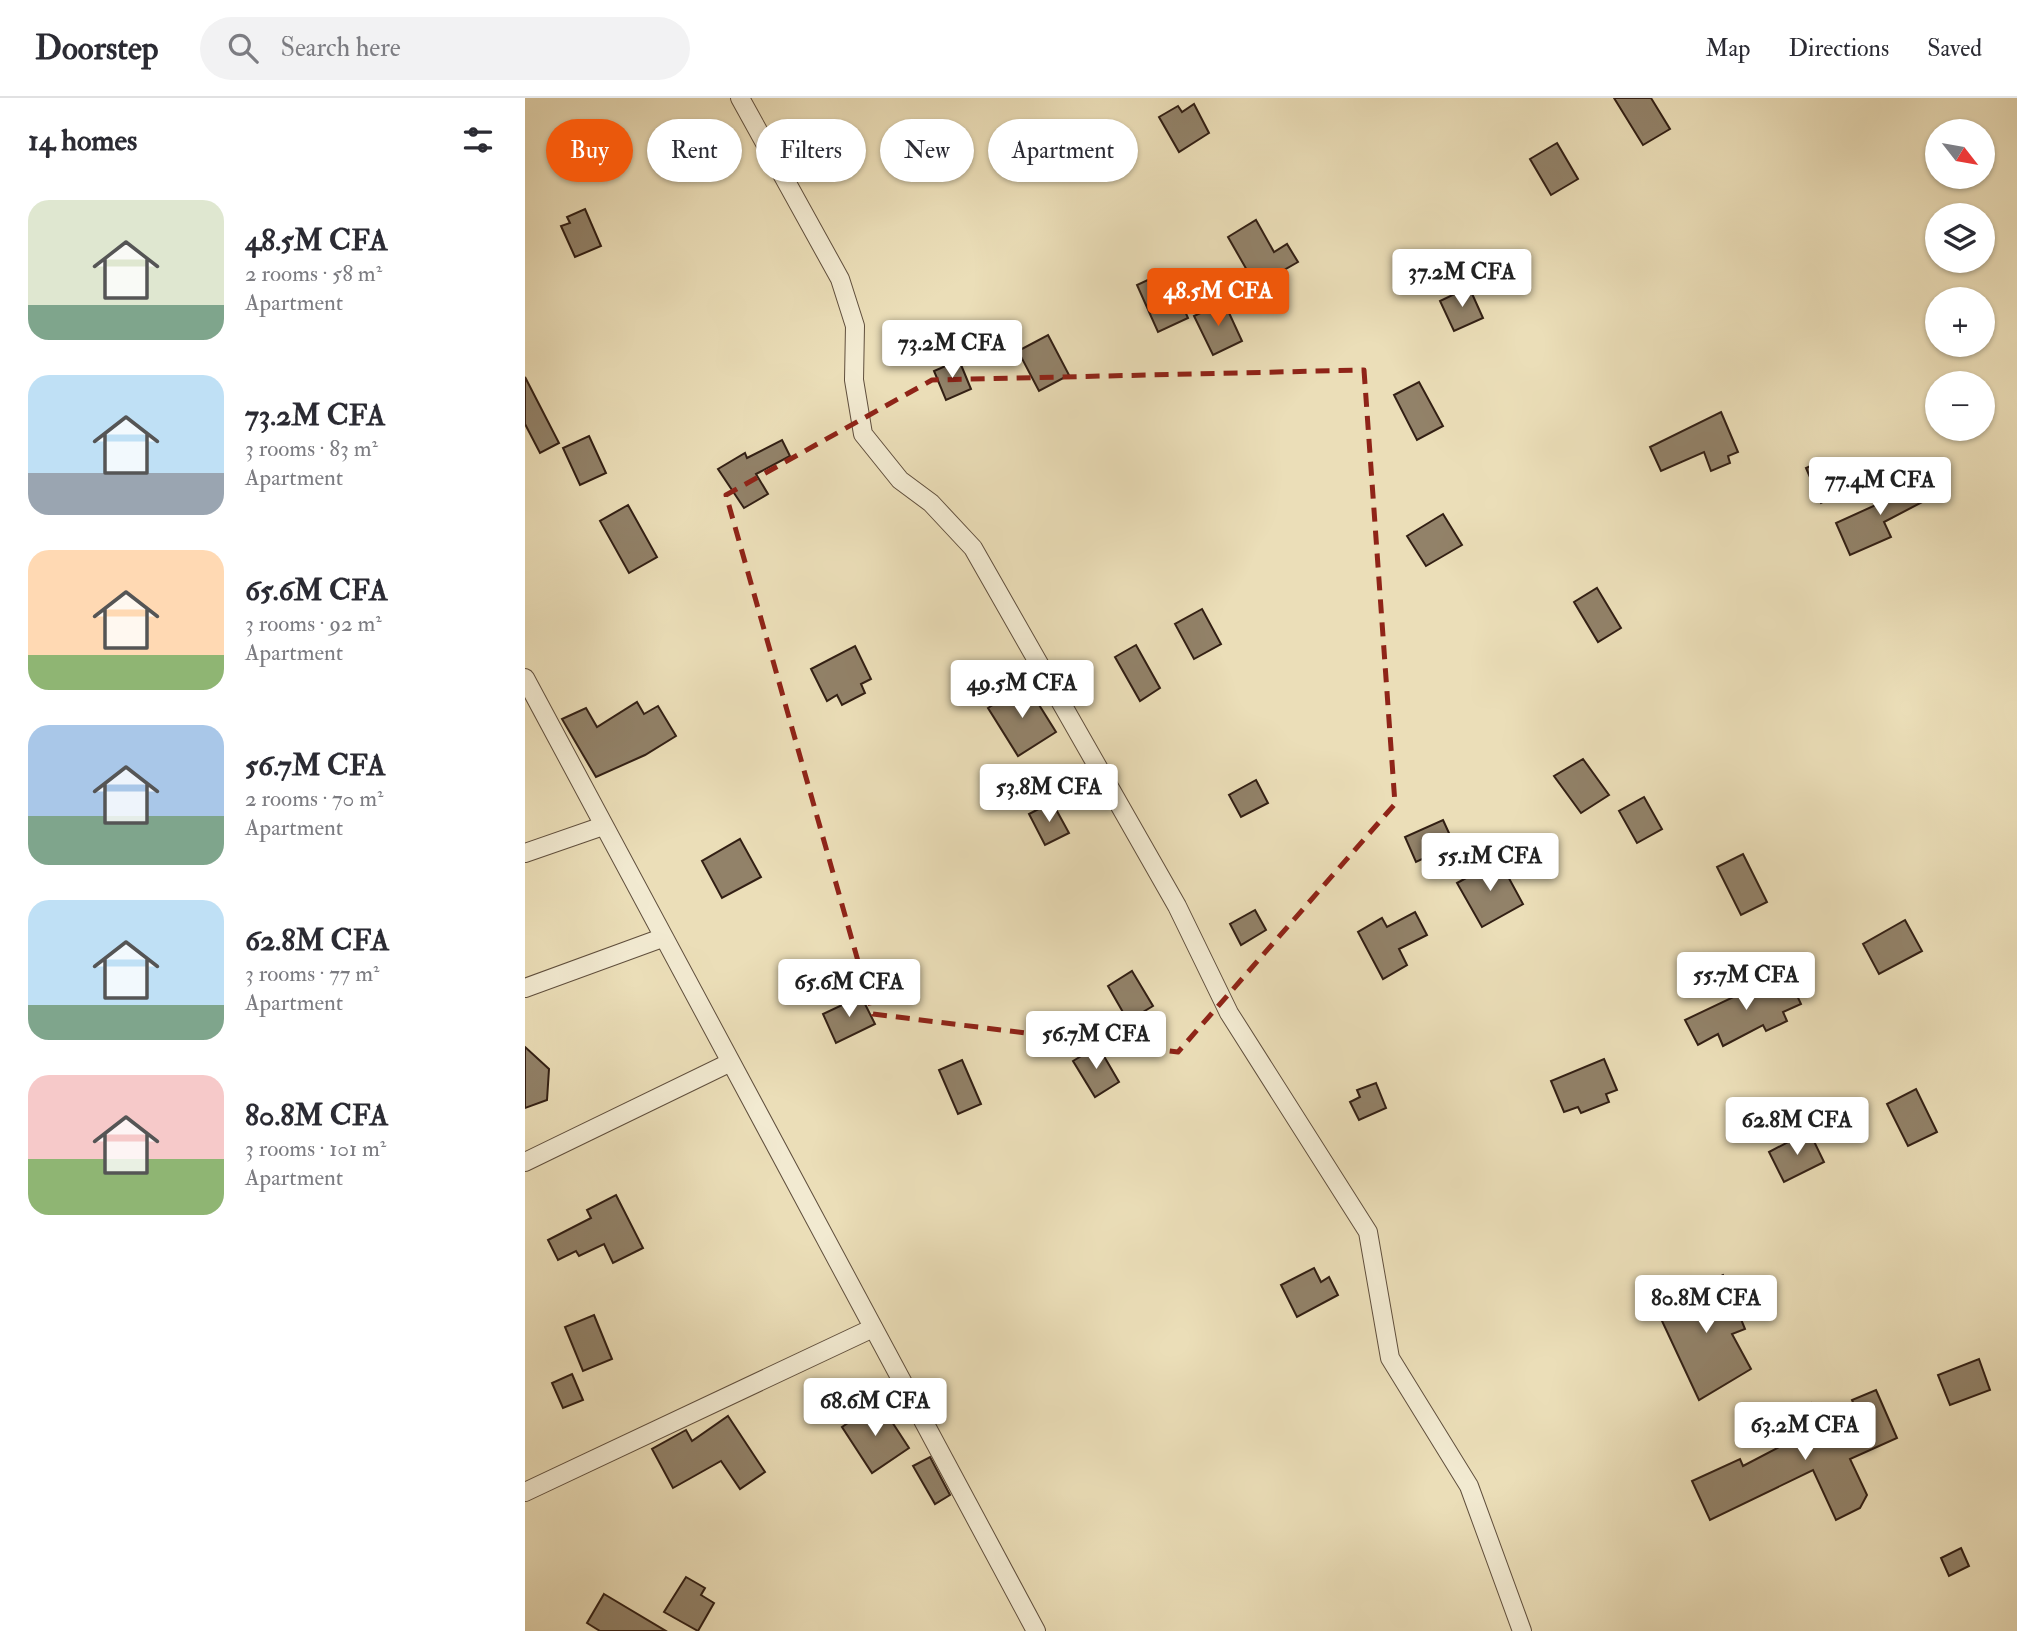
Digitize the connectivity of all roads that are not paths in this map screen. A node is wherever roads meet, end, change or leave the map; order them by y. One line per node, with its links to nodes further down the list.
1 (740, 98): 13 (street)
2 (525, 678): 3 (street)
3 (532, 707): 4 (street)
4 (603, 826): 5 (street); 6 (street)
5 (525, 852)
6 (662, 938): 7 (street); 8 (street)
7 (525, 988)
8 (729, 1063): 9 (street); 10 (street)
9 (525, 1162)
10 (873, 1328): 11 (street); 12 (street)
11 (525, 1492)
12 (1036, 1631)
13 (1522, 1631)

